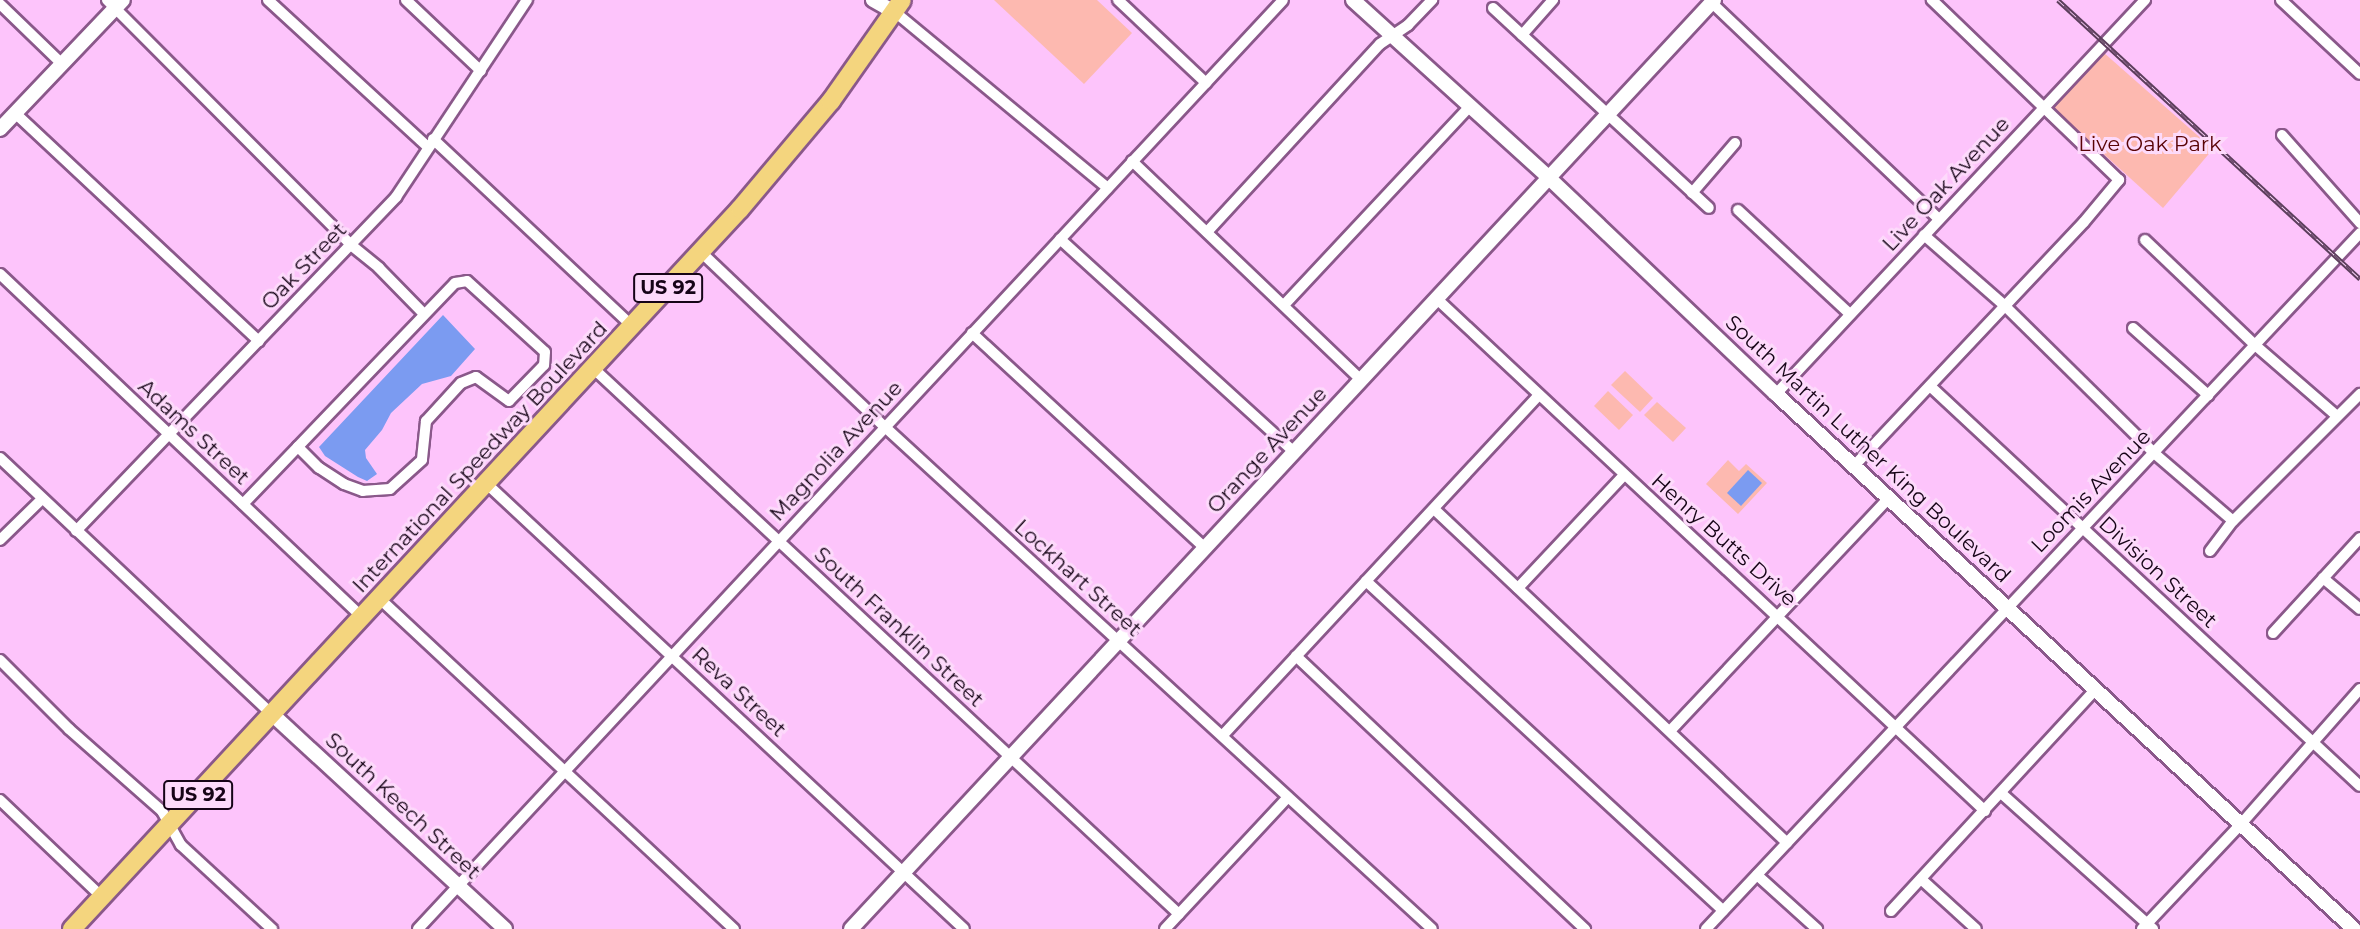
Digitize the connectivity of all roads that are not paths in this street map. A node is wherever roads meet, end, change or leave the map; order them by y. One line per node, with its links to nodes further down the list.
1 (268, 0): 30 (street)
2 (406, 0): 21 (street)
3 (527, 0): 21 (street, Oak Street)
4 (873, 0): 16 (street)
5 (1118, 0): 23 (street)
6 (1283, 0): 23 (street, Magnolia Avenue)
7 (1353, 0): 19 (street, South Martin Luther King Boulevard)
8 (1432, 0): 19 (street)
9 (1553, 0): 18 (street)
10 (1932, 0): 25 (street)
11 (2145, 0): 25 (street, Live Oak Avenue)
12 (2281, 0): 22 (street)
13 (1713, 1): 27 (street, Orange Avenue); 38 (street)
14 (115, 3): 20 (street); 45 (street)
15 (0, 4): 20 (street)
16 (898, 6): 34 (street); 46 (main road, International Speedway Boulevard / US 92)
17 (1493, 8): 18 (street)
18 (1522, 35): 27 (street)
19 (1392, 37): 24 (street, South Martin Luther King Boulevard); 40 (street)
20 (61, 63): 26 (street)
21 (481, 71): 30 (street, Oak Street)
22 (2360, 74)
23 (1206, 83): 32 (street, Magnolia Avenue)
24 (1469, 107): 33 (street, South Martin Luther King Boulevard); 49 (street)
25 (2045, 108): 38 (street, Live Oak Avenue); 50 (street)
26 (15, 113): 28 (street); 56 (street)
27 (1607, 115): 33 (street, Orange Avenue); 35 (street)
28 (0, 129)
29 (2282, 135): 39 (street)
30 (431, 143): 45 (street, Oak Street); 53 (street)
31 (1735, 143): 35 (street)
32 (1132, 161): 34 (street, Magnolia Avenue); 40 (street)
33 (1548, 177): 48 (street, Orange Avenue); 61 (street, South Martin Luther King Boulevard)
34 (1108, 188): 43 (street, Magnolia Avenue)
35 (1692, 193): 36 (street)
36 (1709, 208)
37 (1738, 210): 52 (street)
38 (1939, 219): 42 (street, Live Oak Avenue)
39 (2360, 223)
40 (1206, 232): 49 (street)
41 (2360, 233): 57 (street, Loomis Avenue)
42 (1924, 234): 50 (street); 52 (street, Live Oak Avenue)
43 (1060, 239): 55 (street, Magnolia Avenue); 69 (street)
44 (2145, 240): 57 (street)
45 (351, 245): 51 (street); 56 (street, Oak Street)
46 (701, 252): 53 (main road, International Speedway Boulevard / US 92); 66 (street, Lockhart Street)
47 (0, 274): 67 (street, Adams Street)
48 (1437, 299): 59 (street, Orange Avenue); 64 (street, Henry Butts Drive)
49 (1283, 305): 59 (street)
50 (2004, 305): 60 (street); 70 (street)
51 (424, 314): 68 (street); 68 (street)
52 (1850, 314): 61 (street, Live Oak Avenue)
53 (632, 326): 58 (main road, International Speedway Boulevard / US 92)
54 (2133, 328): 63 (street)
55 (972, 333): 66 (street, Magnolia Avenue); 85 (street)
56 (259, 341): 67 (street, Oak Street)
57 (2255, 345): 63 (street, Loomis Avenue); 65 (street)
58 (593, 368): 74 (main road, International Speedway Boulevard / US 92); 84 (street, South Franklin Street)
59 (1361, 380): 69 (street, Orange Avenue)
60 (1930, 386): 72 (street); 80 (street, Division Street)
61 (1776, 394): 72 (street, South Martin Luther King Boulevard)
62 (2360, 394): 65 (street)
63 (2208, 395): 70 (street, Loomis Avenue)
64 (1539, 396): 73 (street, Henry Butts Drive); 78 (street)
65 (2337, 416): 79 (street)
66 (885, 427): 84 (street, Magnolia Avenue); 96 (street, Lockhart Street)
67 (168, 434): 77 (street, Adams Street); 81 (street, Oak Street)
68 (298, 447): 77 (street)
69 (1294, 452): 85 (street, Orange Avenue)
70 (2154, 453): 79 (street); 80 (street, Loomis Avenue)
71 (0, 458): 76 (street)
72 (1854, 466): 75 (street, South Martin Luther King Boulevard)
73 (1624, 475): 89 (street); 93 (street, Henry Butts Drive)
74 (487, 484): 90 (main road, International Speedway Boulevard / US 92); 98 (street, Reva Street)
75 (1889, 498): 91 (street, South Martin Luther King Boulevard); 93 (street)
76 (42, 499): 81 (street); 83 (street)
77 (243, 504): 94 (street, Adams Street)
78 (1434, 509): 88 (street); 89 (street)
79 (2233, 522): 86 (street)
80 (2082, 527): 91 (street, Loomis Avenue); 106 (street, Division Street)
81 (76, 531): 102 (street)
82 (2360, 538): 87 (street)
83 (0, 540)
84 (779, 542): 98 (street, Magnolia Avenue); 107 (street, South Franklin Street)
85 (1205, 548): 96 (street, Orange Avenue)
86 (2210, 551)
87 (2323, 578): 92 (street); 95 (street)
88 (1366, 581): 97 (street); 122 (street)
89 (1518, 588): 104 (street)
90 (380, 599): 94 (main road, International Speedway Boulevard / US 92); 108 (street)
91 (2008, 608): 100 (street, South Martin Luther King Boulevard); 103 (street, Loomis Avenue)
92 (2360, 609)
93 (1778, 616): 103 (street, Henry Butts Drive); 104 (street)
94 (363, 618): 102 (main road, International Speedway Boulevard / US 92)
95 (2273, 633)
96 (1118, 641): 105 (street, Lockhart Street); 107 (street, Orange Avenue)
97 (1296, 656): 105 (street); 135 (street)
98 (672, 657): 108 (street, Magnolia Avenue); 117 (street, Reva Street)
99 (0, 660): 115 (street)
100 (2096, 689): 110 (street); 114 (street, South Martin Luther King Boulevard)
101 (2360, 689): 106 (street)
102 (272, 715): 115 (main road, International Speedway Boulevard / US 92); 120 (street, South Keech Street)
103 (1896, 727): 113 (street, Henry Butts Drive); 116 (street, Loomis Avenue)
104 (1671, 732): 116 (street)
105 (1223, 735): 111 (street, Lockhart Street)
106 (2312, 742): 109 (street, Division Street); 114 (street)
107 (1010, 757): 117 (street, Orange Avenue); 124 (street, South Franklin Street)
108 (565, 771): 120 (street, Magnolia Avenue); 130 (street)
109 (2360, 786)
110 (2001, 793): 113 (street); 125 (street)
111 (1288, 797): 124 (street); 134 (street, Lockhart Street)
112 (0, 800): 121 (street)
113 (1985, 811): 119 (street)
114 (2241, 824): 125 (street); 139 (street, South Martin Luther King Boulevard)
115 (170, 825): 121 (main road, International Speedway Boulevard / US 92); 127 (street)
116 (1787, 843): 118 (street, Loomis Avenue)
117 (904, 872): 131 (street, Orange Avenue); 132 (street, Reva Street)
118 (1757, 874): 122 (street, Loomis Avenue); 137 (street)
119 (1922, 879): 123 (street); 138 (street)
120 (458, 886): 128 (street, Magnolia Avenue); 129 (street, South Keech Street)
121 (102, 897): 126 (main road, International Speedway Boulevard / US 92)
122 (1723, 911): 136 (street, Loomis Avenue)
123 (1891, 911)
124 (1179, 914): 133 (street)
125 (2147, 927)
126 (72, 929)
127 (272, 929)
128 (418, 929)
129 (505, 929)
130 (734, 929)
131 (851, 929)
132 (964, 929)
133 (1165, 929)
134 (1432, 929)
135 (1585, 929)
136 (1706, 929)
137 (1816, 929)
138 (1976, 929)
139 (2354, 929)

